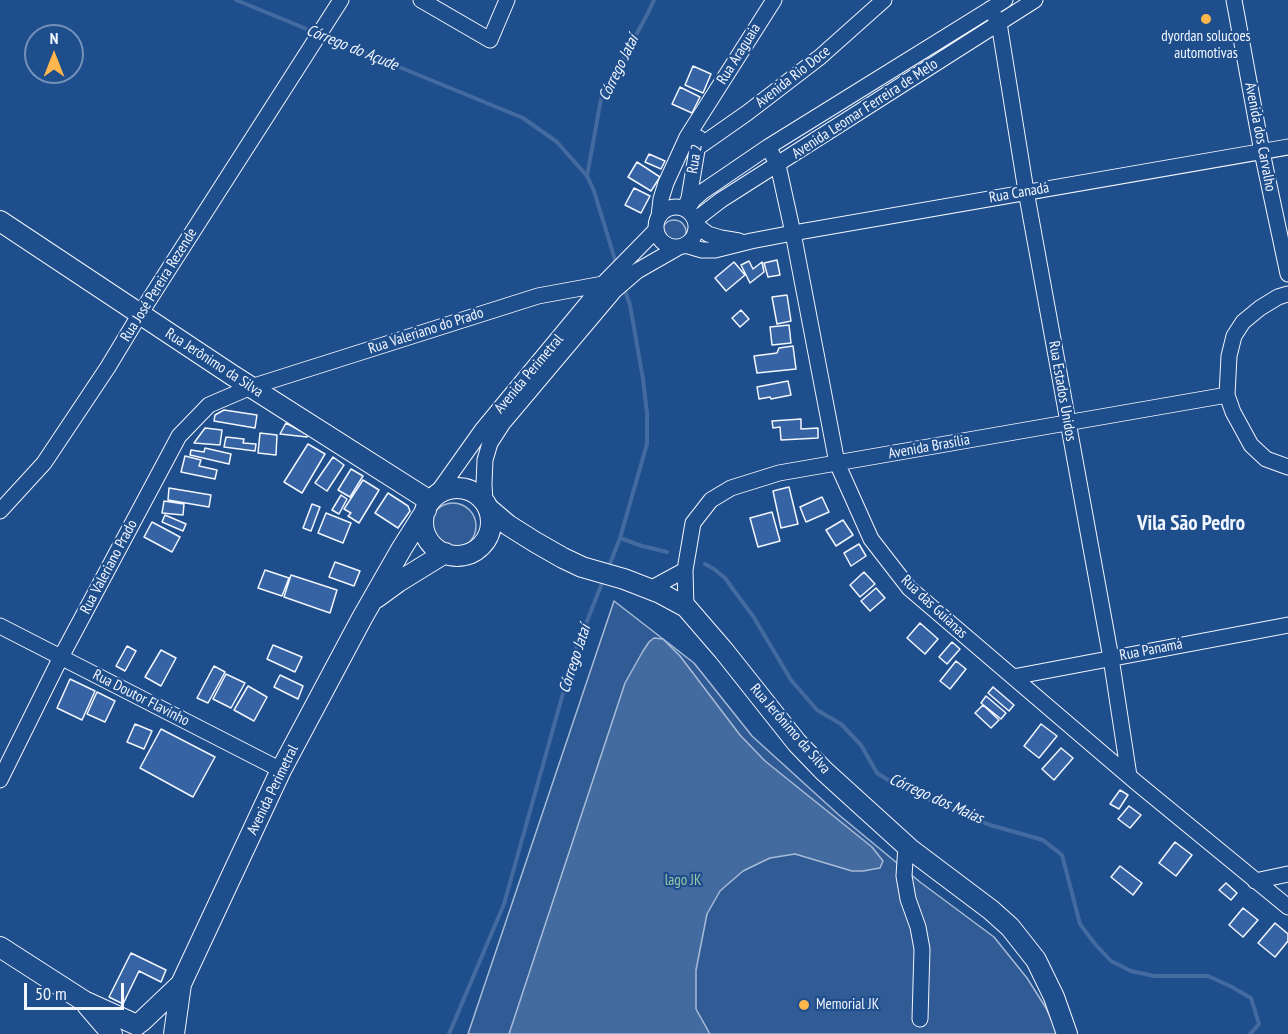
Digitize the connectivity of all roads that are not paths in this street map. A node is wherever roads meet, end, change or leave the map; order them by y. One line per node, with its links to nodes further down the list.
1 (340, 0): 27 (street, Rua José Pereira Rezende)
2 (421, 0): 3 (street)
3 (507, 0)
4 (774, 0): 11 (street, Rua Araguaia)
5 (884, 0): 14 (street, Avenida Rio Doce)
6 (1005, 0): 9 (street, Avenida Leomar Ferreira de Melo)
7 (1035, 0): 10 (street, Avenida Leomar Ferreira de Melo)
8 (1233, 0): 15 (street, Avenida dos Carvalho)
9 (990, 9): 10 (street, Rua Estados Unidos); 12 (street, Avenida Leomar Ferreira de Melo)
10 (999, 23): 16 (street, Avenida Leomar Ferreira de Melo); 17 (street, Rua Estados Unidos)
11 (705, 109): 14 (street, Rua 2); 20 (street, Rua Araguaia)
12 (768, 147): 16 (street, Rua das Guianas); 18 (street, Avenida Leomar Ferreira de Melo)
13 (1288, 147): 15 (street, Rua Canadá)
14 (697, 148): 18 (street, Rua 2)
15 (1262, 152): 17 (street, Rua Canadá); 24 (street, Avenida dos Carvalho)
16 (778, 165): 18 (street, Avenida Leomar Ferreira de Melo); 21 (street, Rua das Guianas)
17 (1026, 192): 21 (street, Rua Canadá); 31 (street, Rua Estados Unidos)
18 (690, 216): 20 (street); 22 (street, Rua Canadá); 23 (street)
19 (0, 221): 27 (main road, Rua Jerônimo da Silva)
20 (657, 223): 23 (street); 25 (street, Avenida Perimetral)
21 (793, 233): 22 (street, Rua Canadá); 32 (street, Rua das Guianas)
22 (751, 241): 23 (street, Rua Canadá)
23 (682, 246): 28 (street, Avenida Perimetral)
24 (1288, 274)
25 (605, 282): 28 (street, Avenida Perimetral); 29 (street, Rua Valeriano do Prado)
26 (1288, 294): 30 (street)
27 (140, 314): 29 (main road, Rua Jerônimo da Silva); 36 (street, Rua José Pereira Rezende)
28 (556, 351): 34 (street, Avenida Perimetral); 35 (street, Avenida Perimetral)
29 (251, 387): 34 (main road, Rua Jerônimo da Silva); 44 (street, Rua Valeriano Prado)
30 (1227, 395): 31 (street, Avenida Brasília); 33 (street)
31 (1068, 422): 32 (street, Avenida Brasília); 45 (street, Rua Estados Unidos)
32 (837, 463): 38 (street, Avenida Brasília); 46 (street, Rua das Guianas)
33 (1288, 467)
34 (430, 503): 35 (main road); 37 (main road); 40 (main road, Avenida Perimetral)
35 (487, 505): 37 (main road); 39 (main road, Rua Jerônimo da Silva)
36 (0, 512)
37 (446, 553): 40 (main road, Avenida Perimetral)
38 (685, 570): 39 (street); 41 (street, Avenida Brasília)
39 (650, 590): 41 (main road, Rua Jerônimo da Silva)
40 (372, 601): 47 (main road, Avenida Perimetral)
41 (686, 607): 50 (main road, Rua Jerônimo da Silva)
42 (1288, 625): 45 (street, Rua Panamá)
43 (0, 626): 44 (street, Rua Doutor Flavinho)
44 (61, 657): 47 (street, Rua Doutor Flavinho); 49 (street, Rua Valeriano Prado)
45 (1111, 658): 46 (street, Rua Panamá); 48 (street, Rua Estados Unidos)
46 (1013, 677): 48 (street, Rua das Guianas)
47 (281, 770): 55 (main road, Avenida Perimetral)
48 (1129, 776): 52 (street, Rua das Guianas)
49 (0, 780)
50 (906, 845): 57 (street); 61 (main road, Rua Jerônimo da Silva)
51 (1288, 874): 52 (street)
52 (1255, 881): 53 (street, Rua das Guianas)
53 (1288, 907)
54 (0, 946): 56 (main road)
55 (182, 984): 58 (main road, Avenida Perimetral); 60 (main road, Avenida Perimetral)
56 (84, 1001): 58 (main road); 59 (main road)
57 (920, 1019)
58 (135, 1027): 60 (main road)
59 (112, 1034)
60 (173, 1034)
61 (1067, 1034)

